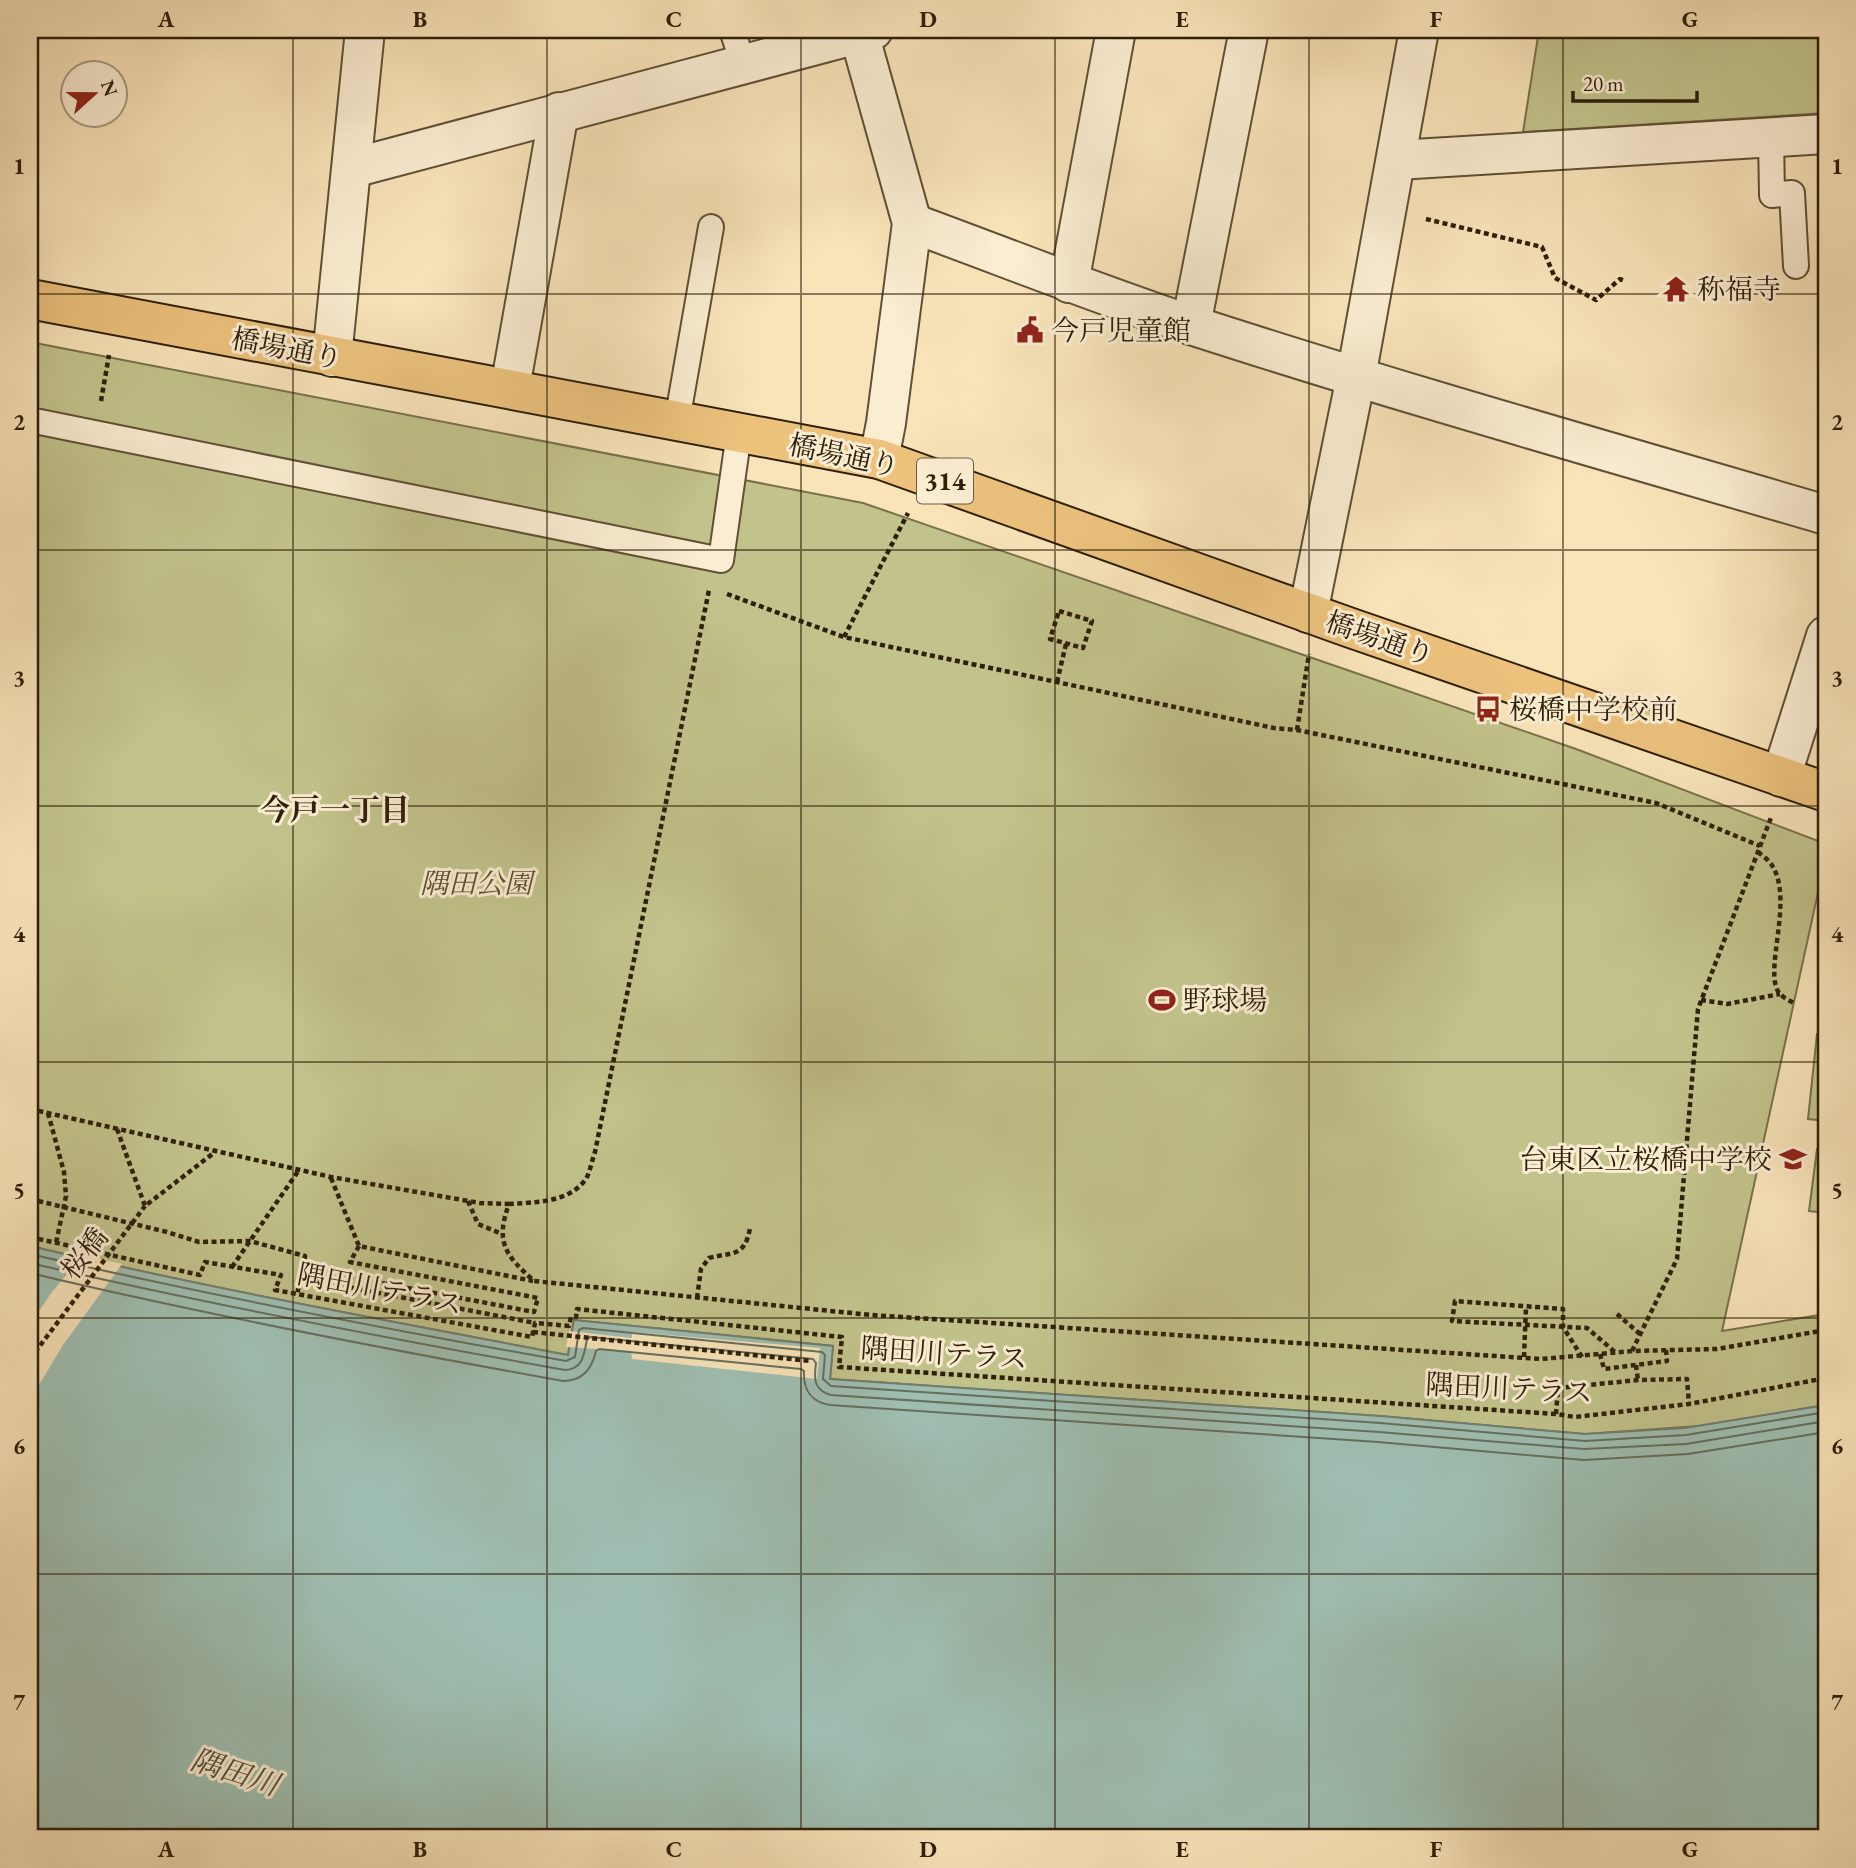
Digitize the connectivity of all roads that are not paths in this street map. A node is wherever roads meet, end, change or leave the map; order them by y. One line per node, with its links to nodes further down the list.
1 (365, 30): 11 (street)
2 (1116, 30): 15 (street)
3 (1249, 30): 17 (street)
4 (1419, 30): 10 (street)
5 (863, 31): 6 (street); 12 (street)
6 (737, 47): 7 (street)
7 (559, 112): 11 (street); 20 (street)
8 (1826, 134): 9 (street)
9 (1771, 138): 10 (street); 14 (lane)
10 (1397, 160): 19 (street)
11 (353, 168): 18 (street)
12 (912, 223): 15 (street); 24 (street)
13 (711, 227): 22 (lane)
14 (1796, 267)
15 (1069, 283): 17 (street)
16 (30, 299): 18 (main road, 橋場通り / 314)
17 (1191, 325): 19 (street)
18 (332, 357): 20 (main road, 橋場通り / 314)
19 (1356, 377): 25 (street); 26 (street)
20 (510, 388): 22 (main road, 橋場通り / 314)
21 (30, 420): 23 (lane)
22 (677, 421): 23 (main road, 橋場通り / 314)
23 (739, 433): 24 (main road, 橋場通り / 314)
24 (879, 458): 26 (main road, 橋場通り / 314)
25 (1826, 515)
26 (1309, 631): 29 (main road, 橋場通り / 314)
27 (1826, 636): 29 (street)
28 (1826, 792): 29 (main road, 橋場通り / 314)
29 (1777, 794)

